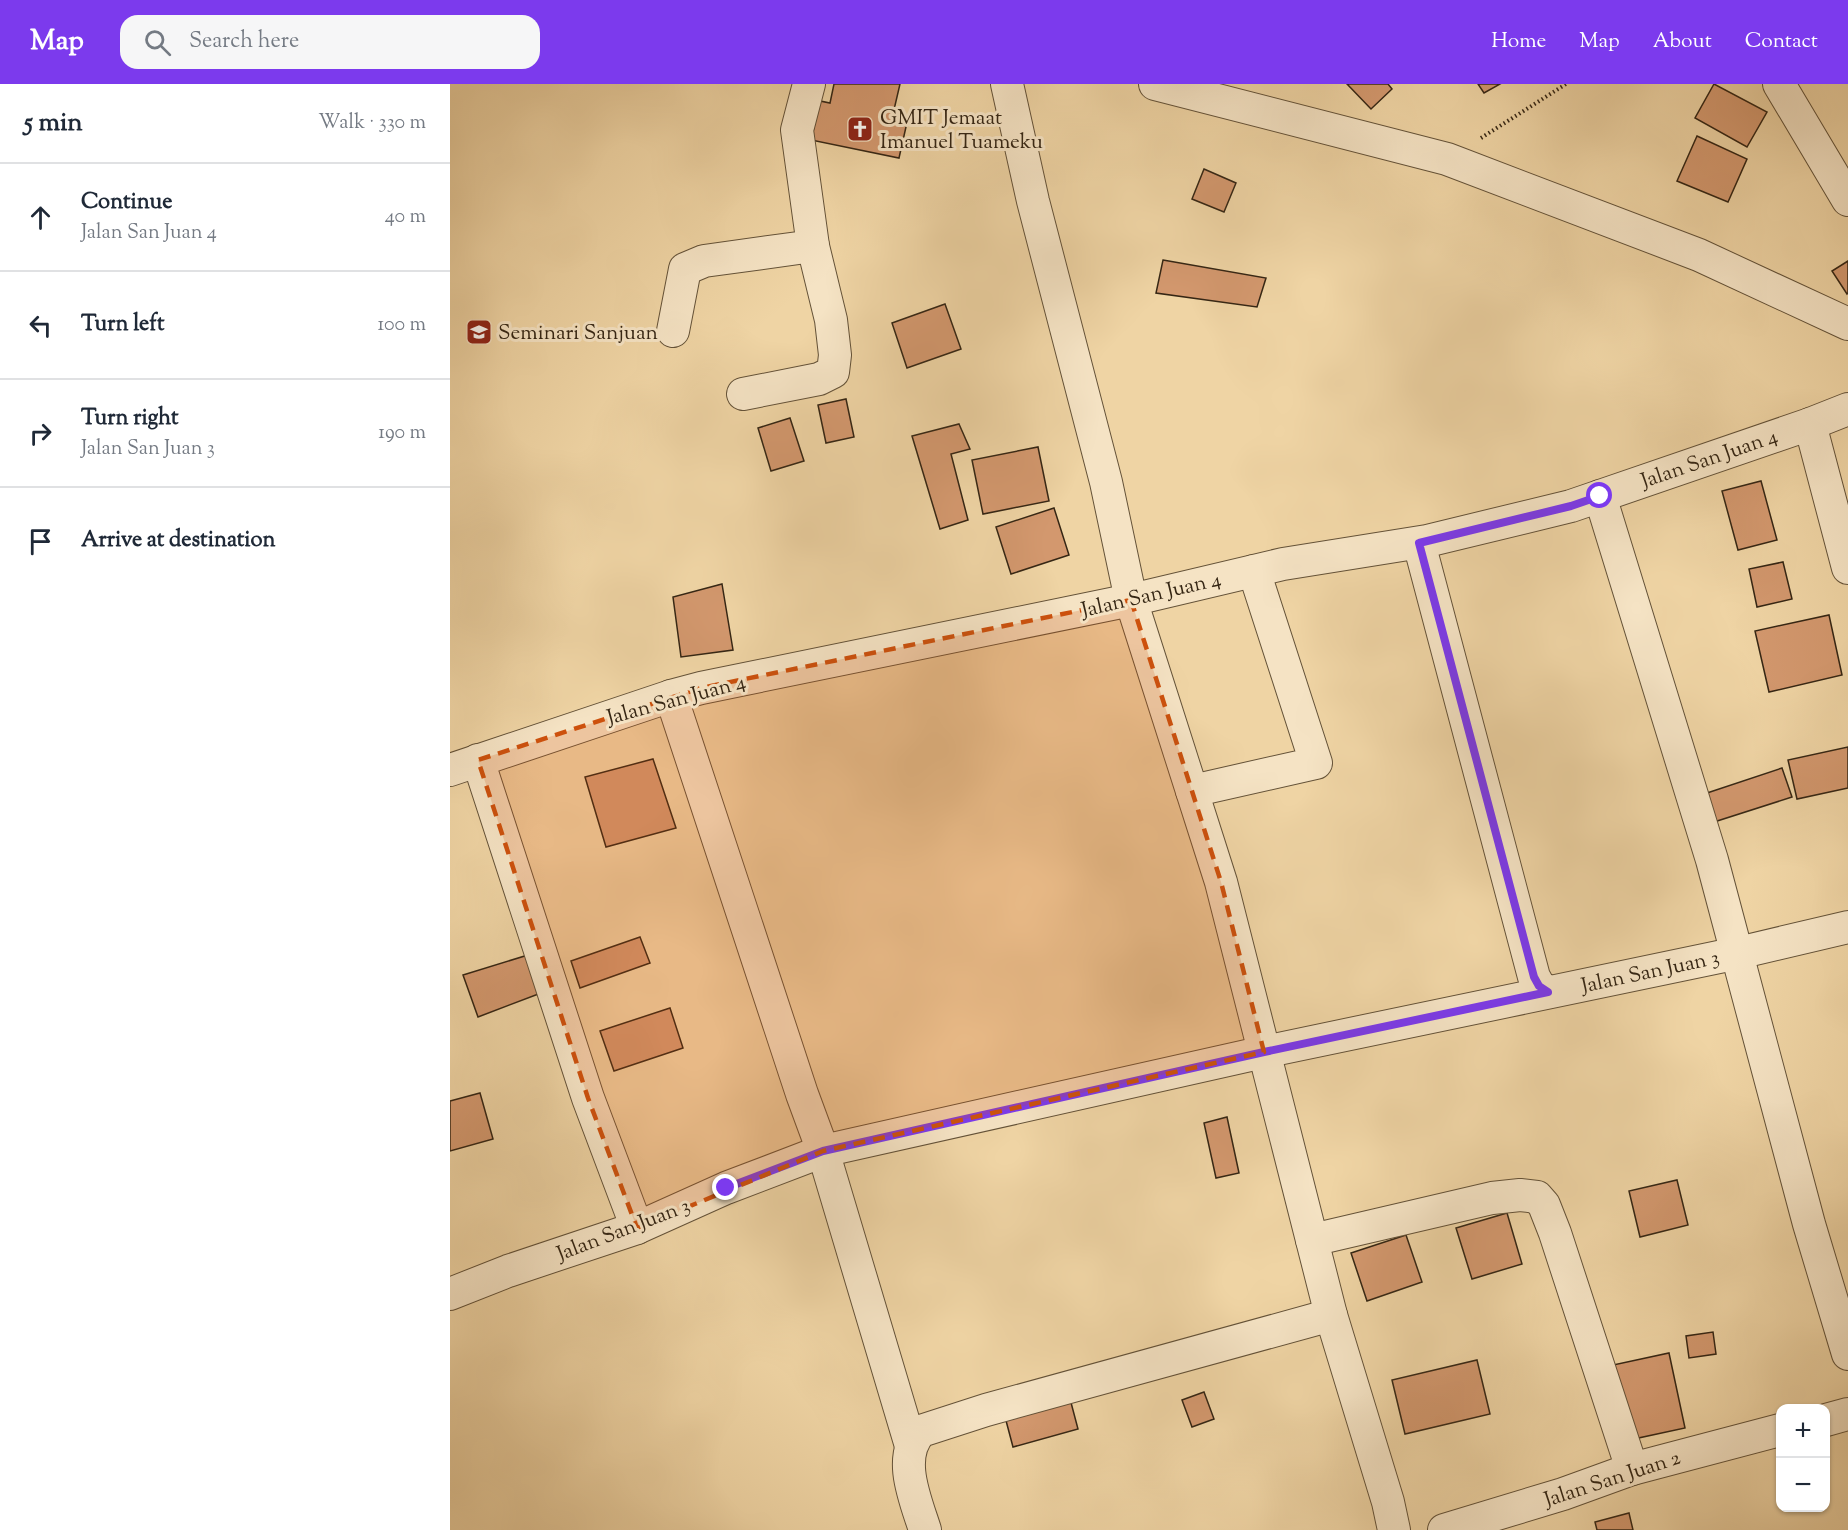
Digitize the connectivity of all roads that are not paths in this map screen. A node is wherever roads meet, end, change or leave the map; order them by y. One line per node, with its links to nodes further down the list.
1 (809, 84): 6 (street)
2 (1007, 84): 16 (street)
3 (1155, 84): 7 (street)
4 (1779, 84): 5 (street)
5 (1848, 200)
6 (813, 246): 8 (street); 9 (street)
7 (1848, 324)
8 (672, 331)
9 (743, 394)
10 (1848, 409): 11 (street, Jalan San Juan 4)
11 (1810, 424): 12 (street, Jalan San Juan 4); 14 (street)
12 (1600, 496): 13 (street, Jalan San Juan 4); 21 (street)
13 (1419, 543): 15 (street, Jalan San Juan 4); 22 (street)
14 (1848, 568)
15 (1254, 571): 16 (street, Jalan San Juan 4); 19 (street)
16 (1131, 600): 17 (street, Jalan San Juan 4); 19 (street)
17 (671, 696): 18 (street, Jalan San Juan 4); 24 (street)
18 (464, 765): 25 (street)
19 (1192, 791): 23 (street)
20 (1848, 927): 21 (street, Jalan San Juan 3)
21 (1738, 953): 22 (street, Jalan San Juan 3); 29 (street)
22 (1548, 992): 23 (street, Jalan San Juan 3)
23 (1264, 1052): 24 (street, Jalan San Juan 3); 26 (street)
24 (823, 1151): 25 (street, Jalan San Juan 3); 33 (street)
25 (637, 1228): 27 (street, Jalan San Juan 3)
26 (1312, 1240): 28 (street); 34 (street)
27 (450, 1294)
28 (1331, 1315): 33 (street); 36 (street)
29 (1848, 1354)
30 (1848, 1414): 31 (street)
31 (1830, 1419)
32 (1776, 1431): 34 (street, Jalan San Juan 2)
33 (911, 1446): 35 (street)
34 (1632, 1469): 37 (street, Jalan San Juan 2)
35 (926, 1530)
36 (1394, 1530)
37 (1444, 1530)

